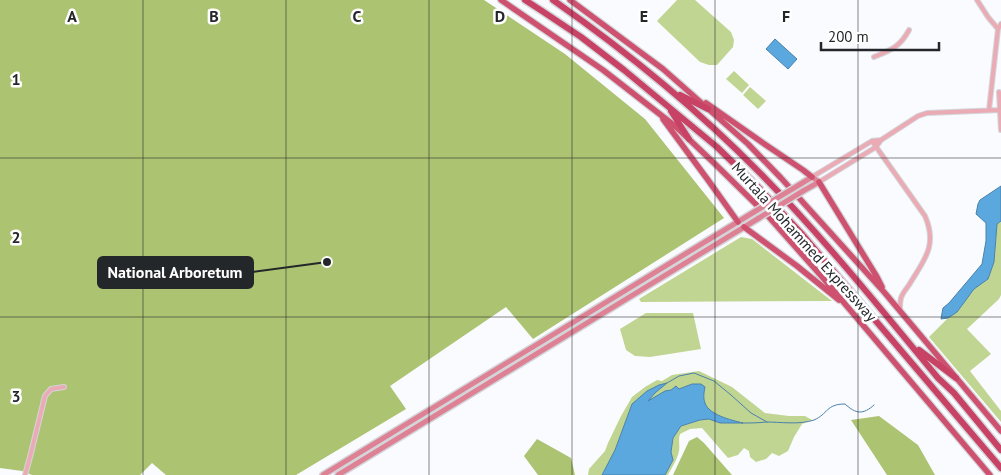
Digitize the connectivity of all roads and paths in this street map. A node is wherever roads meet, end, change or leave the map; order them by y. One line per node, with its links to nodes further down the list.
1 (501, 0): 17 (highway, Murtala Mohammed Expressway)
2 (525, 0): 13 (highway, Murtala Mohammed Expressway)
3 (553, 0): 10 (highway, Murtala Mohammed Expressway)
4 (570, 0): 12 (highway, Murtala Mohammed Expressway)
5 (977, 0): 7 (street)
6 (1001, 24): 7 (street)
7 (998, 29): 15 (street)
8 (909, 30): 9 (street)
9 (874, 57)
10 (670, 90): 14 (highway); 33 (highway, Murtala Mohammed Expressway)
11 (999, 92): 16 (street)
12 (698, 99): 14 (highway, Murtala Mohammed Expressway); 25 (highway)
13 (666, 104): 19 (highway); 38 (highway, Murtala Mohammed Expressway)
14 (708, 108): 29 (highway, Murtala Mohammed Expressway)
15 (988, 110): 16 (street); 20 (street)
16 (1000, 110): 18 (street)
17 (659, 114): 19 (highway, Murtala Mohammed Expressway); 27 (highway)
18 (1001, 130)
19 (689, 139): 32 (highway, Murtala Mohammed Expressway)
20 (881, 140): 21 (street); 23 (street)
21 (872, 141): 22 (street); 23 (street)
22 (862, 147): 24 (street); 25 (street)
23 (876, 147): 24 (street); 30 (street)
24 (866, 153): 26 (street)
25 (812, 177): 26 (main road); 27 (main road, bridge)
26 (819, 182): 28 (main road, bridge); 29 (highway)
27 (738, 222): 28 (main road); 40 (main road)
28 (744, 227): 32 (highway); 41 (main road)
29 (886, 294): 30 (street); 31 (highway, Murtala Mohammed Expressway)
30 (901, 297): 31 (street)
31 (900, 311): 34 (highway, Murtala Mohammed Expressway)
32 (854, 313): 42 (highway, Murtala Mohammed Expressway)
33 (908, 342): 34 (highway); 37 (highway, Murtala Mohammed Expressway)
34 (956, 378): 36 (highway, Murtala Mohammed Expressway)
35 (64, 387): 39 (street)
36 (1001, 431)
37 (1001, 450)
38 (1001, 468)
39 (25, 475)
40 (323, 475)
41 (338, 475)
42 (990, 475)

